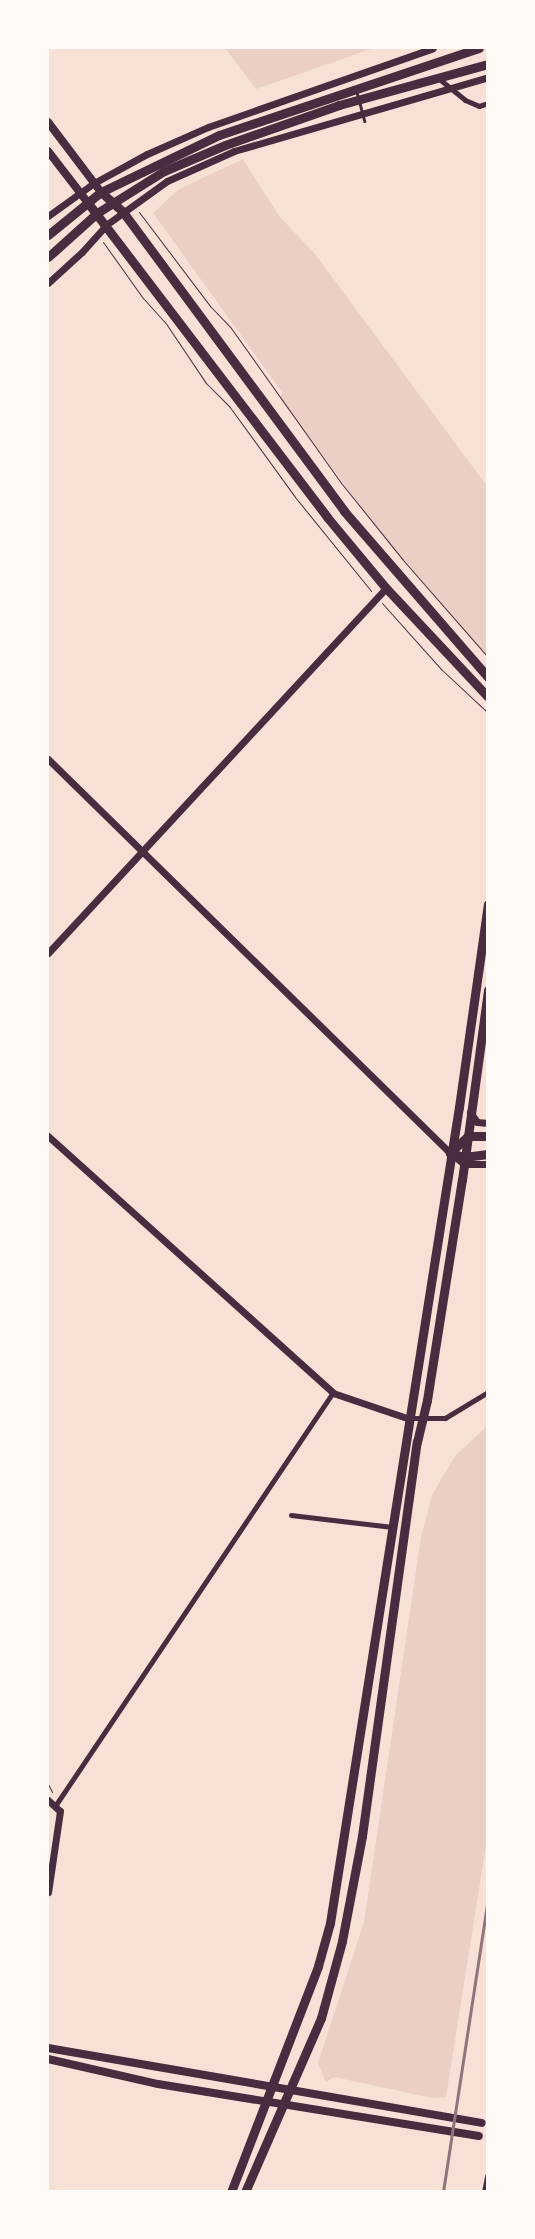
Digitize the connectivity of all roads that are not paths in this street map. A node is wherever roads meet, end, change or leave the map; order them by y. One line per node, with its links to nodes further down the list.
1 (434, 48): 14 (street)
2 (479, 48): 6 (main road)
3 (488, 64): 5 (main road)
4 (488, 77): 7 (street)
5 (438, 78): 7 (street); 8 (main road)
6 (355, 87): 8 (lane); 16 (main road)
7 (449, 89): 9 (street); 10 (street)
8 (359, 100): 10 (lane); 17 (main road)
9 (488, 104)
10 (363, 114): 12 (lane); 19 (street)
11 (48, 122): 14 (main road)
12 (365, 122)
13 (48, 151): 15 (main road)
14 (94, 183): 15 (street); 16 (main road)
15 (78, 192): 18 (main road); 21 (street)
16 (101, 192): 17 (main road); 18 (main road)
17 (112, 202): 19 (main road); 20 (main road)
18 (88, 203): 20 (main road); 23 (main road)
19 (122, 212): 22 (street); 27 (main road)
20 (97, 213): 22 (main road); 24 (main road)
21 (48, 216)
22 (106, 224): 25 (street); 26 (main road)
23 (48, 235)
24 (48, 258)
25 (48, 283)
26 (386, 588): 28 (main road); 30 (street)
27 (488, 677)
28 (488, 697)
29 (48, 759): 30 (street)
30 (141, 852): 32 (street); 39 (street)
31 (488, 904): 39 (main road)
32 (48, 953)
33 (488, 990): 34 (main road)
34 (470, 1112): 35 (street); 37 (main road)
35 (488, 1123)
36 (48, 1136): 44 (street)
37 (468, 1136): 38 (main road); 39 (main road); 41 (main road)
38 (488, 1136)
39 (450, 1153): 41 (main road); 45 (main road)
40 (488, 1154): 41 (main road)
41 (464, 1161): 42 (street); 46 (main road)
42 (488, 1164)
43 (488, 1392): 46 (street)
44 (333, 1393): 45 (street); 50 (street)
45 (407, 1418): 46 (street); 48 (main road)
46 (422, 1418): 55 (main road)
47 (291, 1514): 48 (street)
48 (392, 1527): 54 (main road)
49 (48, 1800): 50 (street)
50 (55, 1806): 51 (street)
51 (48, 1892)
52 (48, 2048): 54 (main road)
53 (48, 2059): 56 (main road)
54 (271, 2087): 55 (main road); 56 (main road)
55 (288, 2090): 57 (main road); 58 (main road)
56 (267, 2101): 57 (main road); 61 (main road)
57 (282, 2105): 59 (main road); 62 (main road)
58 (482, 2123)
59 (479, 2136)
60 (488, 2176): 63 (street)
61 (231, 2192)
62 (245, 2192)
63 (486, 2192)

